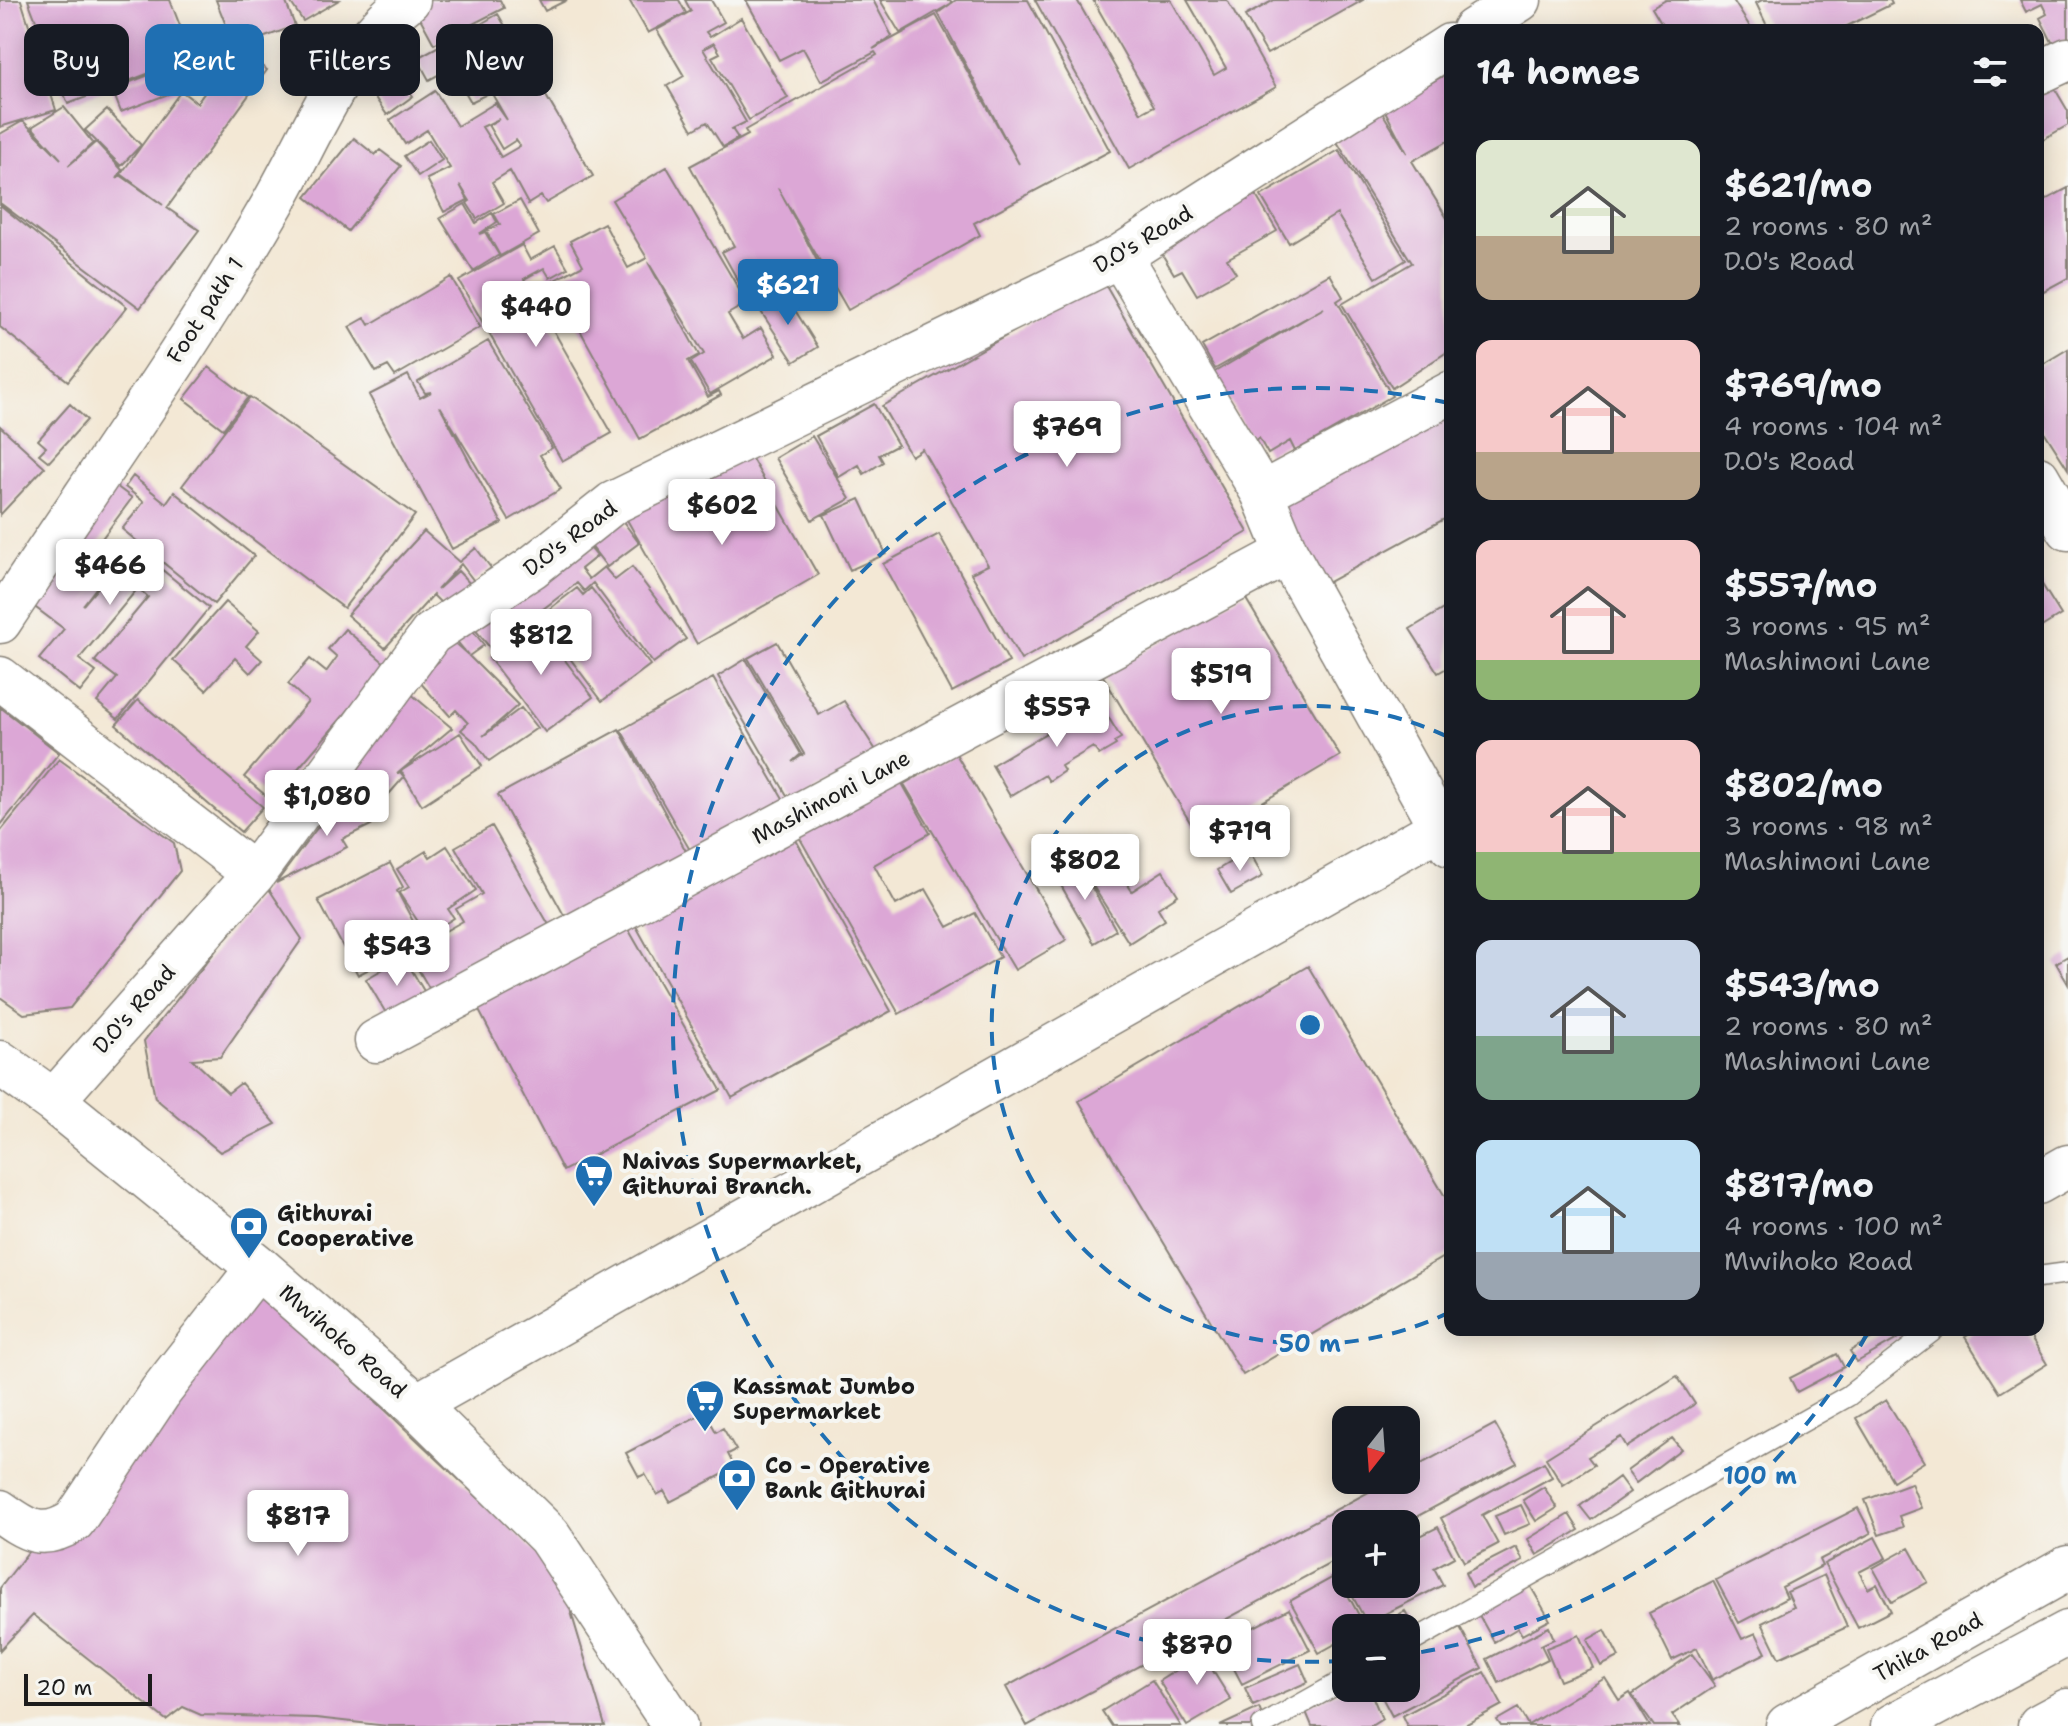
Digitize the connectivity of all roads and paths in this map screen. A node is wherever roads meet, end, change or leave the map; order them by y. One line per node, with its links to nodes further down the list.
1 (409, 0): 13 (street, Foot path 1)
2 (1520, 0): 3 (street)
3 (1482, 24)
4 (1444, 49): 7 (street, D.O's Road)
5 (2068, 59): 6 (street)
6 (2044, 70)
7 (1120, 256): 10 (street); 17 (street, D.O's Road)
8 (1444, 396): 10 (street)
9 (2044, 487): 11 (street)
10 (1262, 493): 12 (street)
11 (2068, 529)
12 (1287, 553): 15 (street); 18 (street, Mashimoni Lane)
13 (0, 622)
14 (0, 678): 17 (street)
15 (1444, 834)
16 (1444, 837): 27 (street)
17 (254, 874): 20 (street, D.O's Road)
18 (376, 1041)
19 (0, 1063): 20 (main road, Mwihoko Road)
20 (53, 1101): 23 (main road, Mwihoko Road)
21 (2068, 1166): 22 (street)
22 (2044, 1180)
23 (258, 1267): 27 (main road, Mwihoko Road); 28 (street)
24 (2068, 1273): 25 (lane)
25 (2044, 1276)
26 (1926, 1336): 31 (lane)
27 (416, 1405): 32 (main road, Mwihoko Road)
28 (0, 1511)
29 (2068, 1568): 38 (main road, Thika Road)
30 (2068, 1633): 39 (main road)
31 (1420, 1637)
32 (638, 1667): 35 (main road, Mwihoko Road); 36 (main road, Mwihoko Road)
33 (1332, 1687): 37 (lane)
34 (2068, 1711): 40 (main road)
35 (647, 1726)
36 (675, 1726)
37 (1262, 1726)
38 (1788, 1726)
39 (1893, 1726)
40 (2040, 1726)

